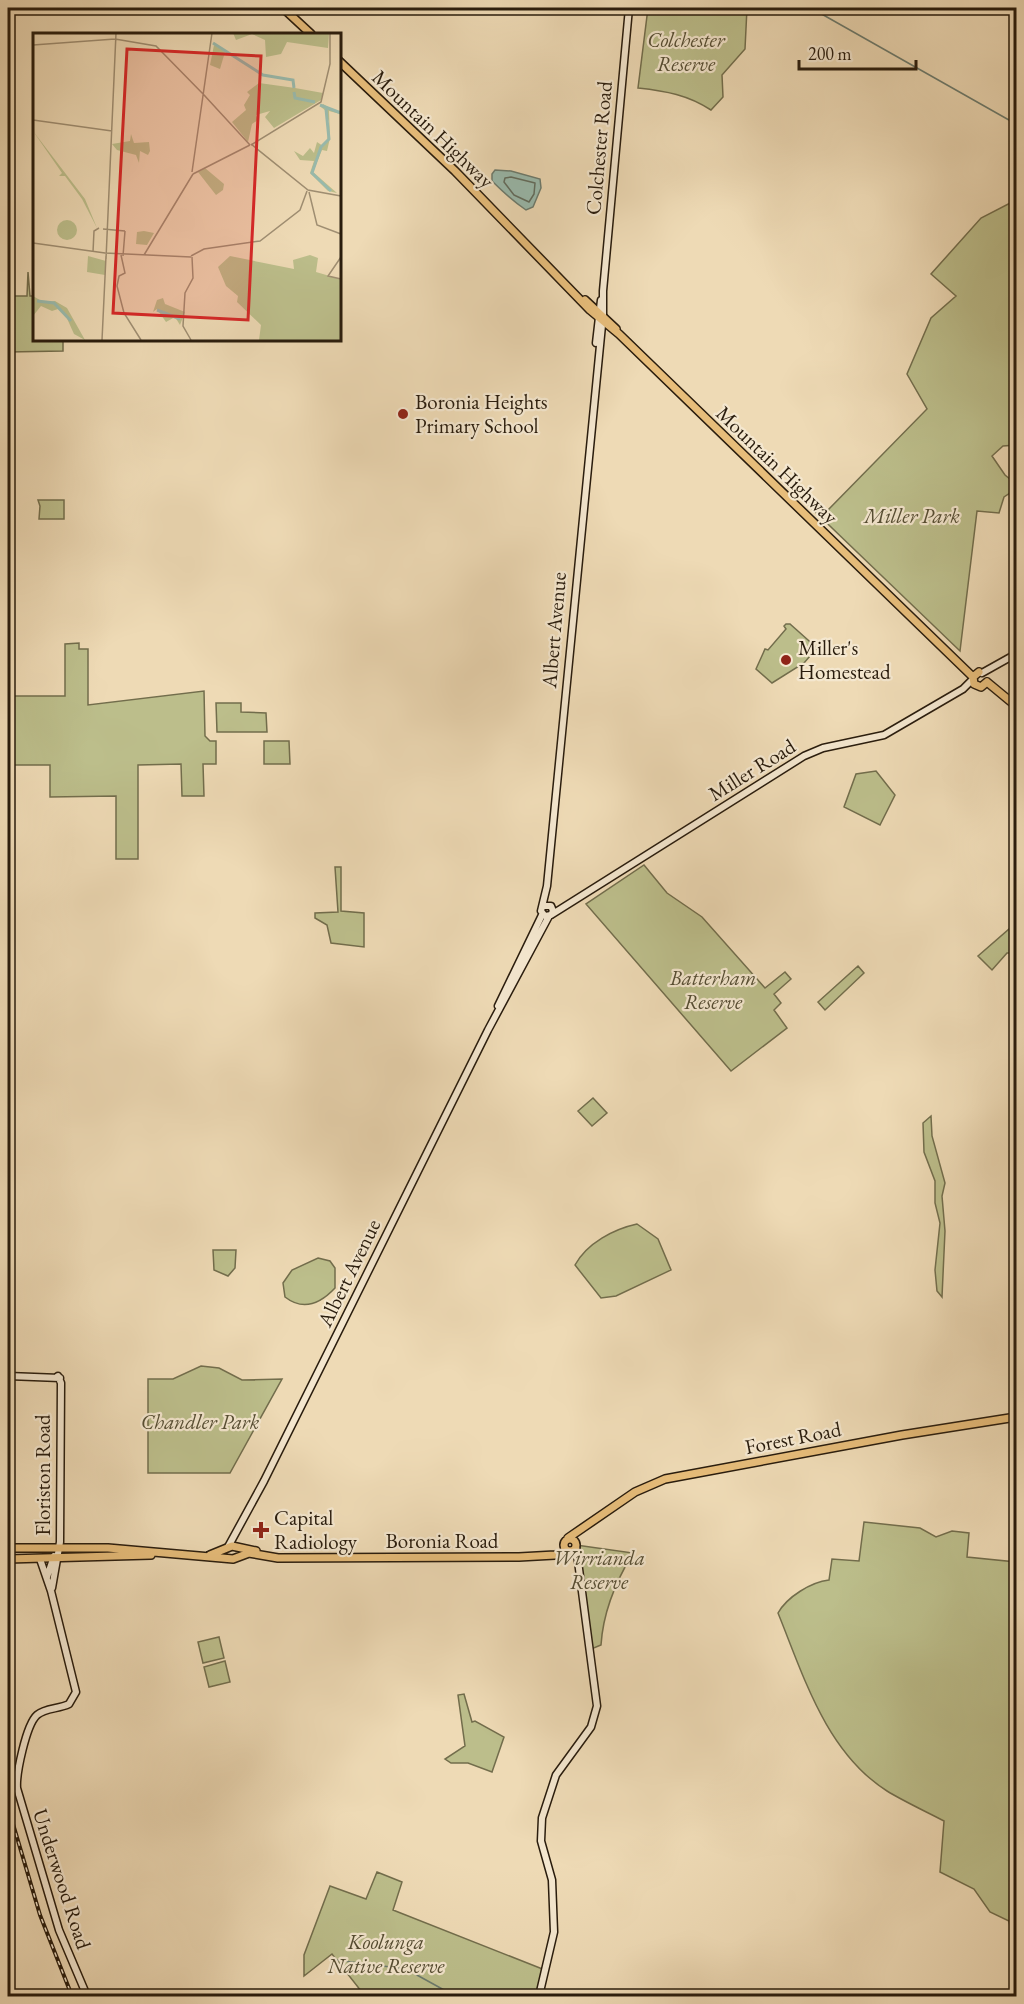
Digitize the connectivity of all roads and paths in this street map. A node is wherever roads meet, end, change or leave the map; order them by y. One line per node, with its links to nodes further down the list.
1 (283, 8): 3 (main road)
2 (629, 8): 5 (main road, Colchester Road)
3 (310, 33)
4 (340, 62): 5 (main road, Mountain Highway)
5 (600, 315): 6 (main road, Mountain Highway); 7 (main road, Albert Avenue); 8 (main road, Albert Avenue)
6 (617, 332): 7 (main road); 10 (main road, Mountain Highway)
7 (600, 336): 8 (main road, Albert Avenue)
8 (595, 376): 12 (main road, Albert Avenue)
9 (1017, 654): 10 (main road)
10 (980, 680): 11 (main road, Mountain Highway); 13 (main road, Miller Road)
11 (1017, 706)
12 (548, 906): 13 (main road, Miller Road); 14 (main road); 14 (main road)
13 (567, 906): 14 (main road, Miller Road)
14 (547, 916): 20 (main road, Albert Avenue)
15 (8, 1376): 23 (main road, Floriston Road)
16 (1017, 1417): 17 (main road, Forest Road)
17 (589, 1525): 18 (main road, Forest Road); 19 (main road, Forest Road)
18 (566, 1541): 19 (main road); 24 (main road); 27 (main road, Boronia Road)
19 (576, 1546): 24 (main road); 34 (main road)
20 (232, 1547): 26 (main road, Boronia Road); 28 (main road, Boronia Road); 31 (main road); 31 (main road)
21 (8, 1548): 22 (main road, Boronia Road)
22 (31, 1548): 23 (main road, Boronia Road); 32 (main road)
23 (60, 1548): 25 (main road, Boronia Road); 30 (main road, Floriston Road)
24 (568, 1551): 27 (main road, Boronia Road); 34 (main road)
25 (174, 1554): 26 (main road, Boronia Road); 30 (main road, Boronia Road)
26 (205, 1556): 31 (main road, Boronia Road)
27 (540, 1556): 28 (main road, Boronia Road)
28 (272, 1557): 31 (main road, Boronia Road)
29 (8, 1558): 32 (main road, Boronia Road)
30 (56, 1558): 33 (main road, Boronia Road); 35 (main road); 36 (main road)
31 (233, 1558)
32 (31, 1559): 33 (main road, Boronia Road)
33 (40, 1559): 35 (main road, Underwood Road)
34 (578, 1573): 38 (main road)
35 (47, 1580): 36 (main road, Underwood Road)
36 (51, 1591): 37 (main road, Underwood Road)
37 (87, 1996)
38 (539, 1996)

